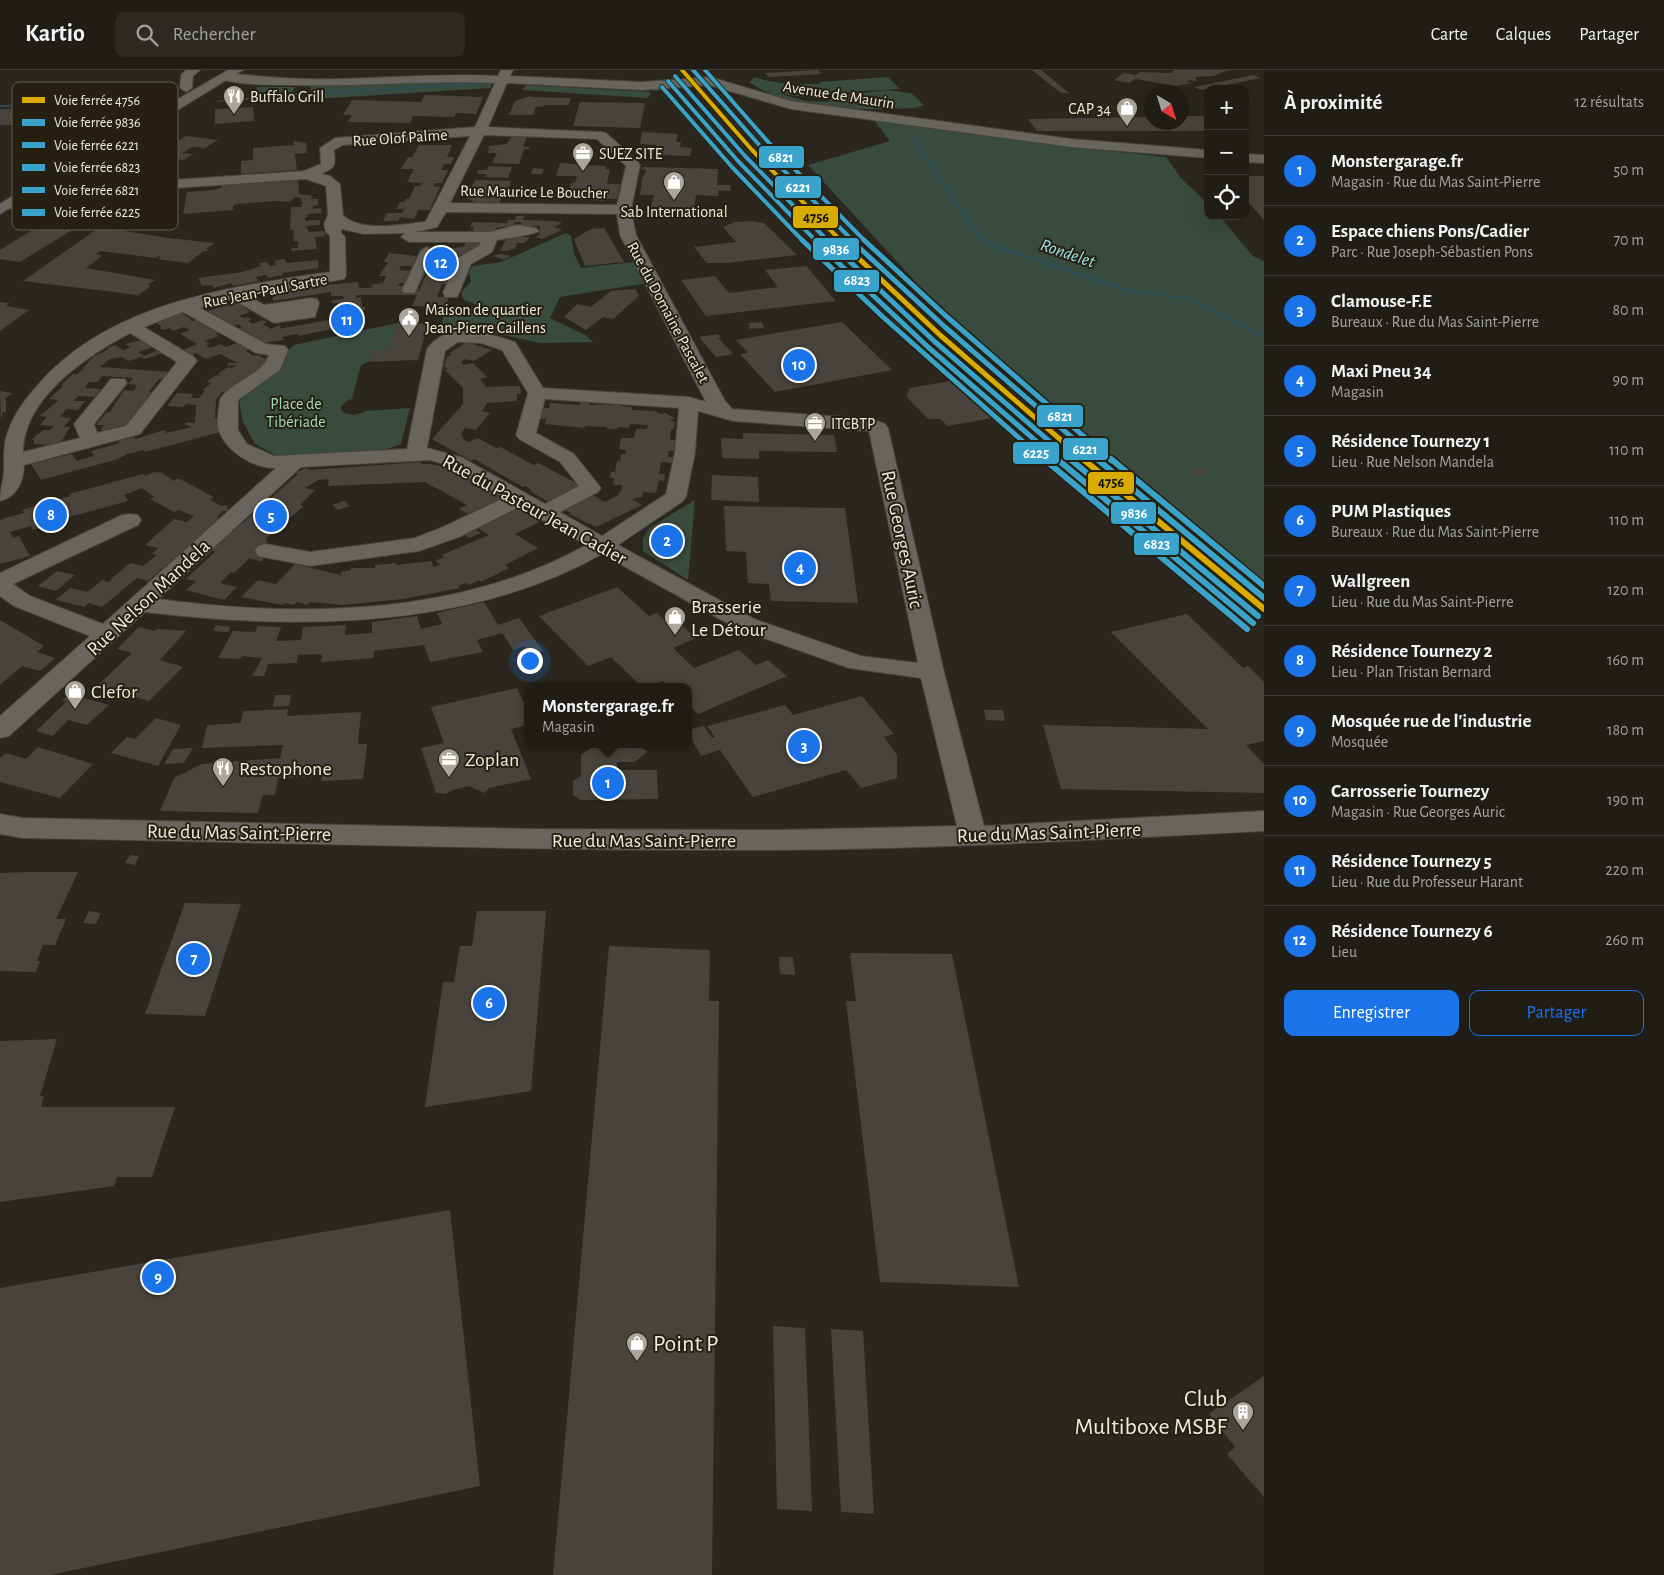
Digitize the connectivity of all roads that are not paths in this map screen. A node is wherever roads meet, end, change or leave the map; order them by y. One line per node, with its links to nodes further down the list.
1 (194, 70): 8 (street)
2 (243, 70): 6 (street, Avenue de Maurin)
3 (222, 72): 6 (street, Avenue de Maurin); 8 (street); 10 (street)
4 (727, 72): 7 (street)
5 (506, 75): 6 (street, Avenue de Maurin); 7 (street, Avenue de Maurin); 11 (street)
6 (287, 81)
7 (710, 81): 12 (street, Avenue de Maurin)
8 (186, 88): 9 (street)
9 (178, 93)
10 (178, 102)
11 (480, 131): 15 (street, Rue Olof Palme); 17 (street); 18 (street, Rue Maurice Le Boucher)
12 (1204, 154)
13 (1249, 158): 14 (street)
14 (1264, 160)
15 (306, 175): 16 (street); 20 (street)
16 (178, 184)
17 (442, 207): 18 (street, Rue Maurice Le Boucher); 20 (street)
18 (624, 210): 35 (street, Rue du Domaine Pascalet)
19 (12, 212): 21 (street)
20 (336, 216): 23 (street)
21 (0, 219)
22 (531, 231): 24 (street)
23 (338, 237): 25 (street); 27 (street, Rue Jean-Paul Sartre)
24 (490, 237): 25 (street); 28 (street)
25 (429, 244): 26 (street)
26 (409, 290)
27 (233, 293): 29 (street, Rue Jean-Paul Sartre); 30 (street)
28 (451, 293)
29 (184, 306): 31 (street, Rue Jean-Paul Sartre); 39 (street)
30 (261, 310)
31 (130, 326): 36 (street); 38 (street, Rue Jean-Paul Sartre)
32 (118, 384): 36 (street)
33 (537, 393): 34 (street, Rue Georges Auric); 37 (street); 42 (street)
34 (689, 403): 35 (street, Rue Georges Auric); 44 (street)
35 (722, 410): 49 (street, Rue Georges Auric)
36 (91, 442): 38 (street)
37 (416, 455): 39 (street); 41 (street, Rue du Pasteur Jean Cadier)
38 (14, 461): 40 (street, Rue Jean-Paul Sartre)
39 (294, 462): 47 (street, Rue Nelson Mandela)
40 (0, 495)
41 (520, 498): 42 (street, Rue du Pasteur Jean Cadier); 45 (street)
42 (545, 512): 44 (street, Rue du Pasteur Jean Cadier)
43 (130, 520): 46 (street)
44 (601, 544): 47 (street); 49 (street, Rue du Pasteur Jean Cadier)
45 (266, 551)
46 (0, 584): 48 (street)
47 (140, 604): 48 (street, Rue Nelson Mandela)
48 (107, 634): 50 (street, Rue Nelson Mandela)
49 (932, 672): 53 (street, Rue Georges Auric)
50 (0, 730)
51 (1264, 821): 53 (street, Rue du Mas Saint-Pierre)
52 (8, 829): 53 (street, Rue du Mas Saint-Pierre)
53 (973, 836)

